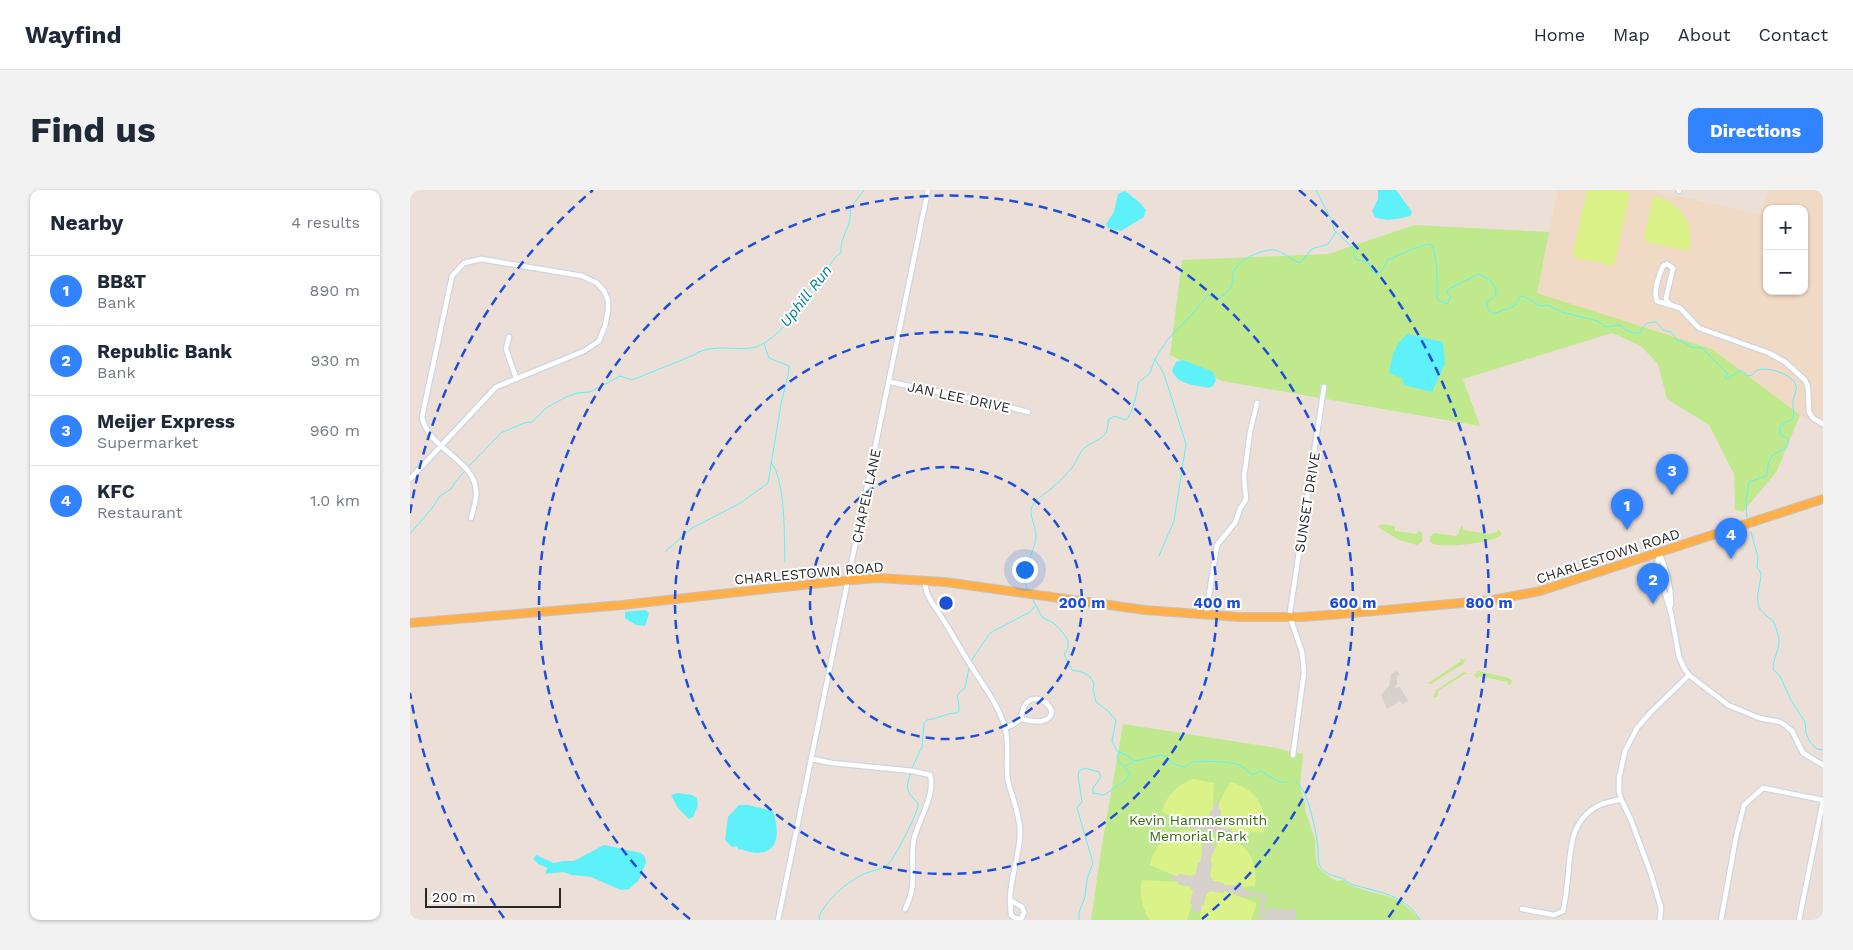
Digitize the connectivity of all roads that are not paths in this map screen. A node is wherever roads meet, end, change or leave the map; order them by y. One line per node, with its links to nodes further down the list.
1 (928, 190): 5 (street, CHAPEL LANE)
2 (1672, 305): 2 (street); 9 (street)
3 (509, 337): 4 (street)
4 (516, 378): 10 (street); 10 (street)
5 (890, 382): 8 (street, JAN LEE DRIVE); 15 (street, CHAPEL LANE)
6 (1324, 387): 18 (street, SUNSET DRIVE)
7 (1257, 403): 17 (street)
8 (1028, 412)
9 (1823, 424)
10 (441, 446): 11 (street); 13 (street)
11 (410, 480)
12 (1823, 499): 14 (main road, CHARLESTOWN ROAD)
13 (471, 518)
14 (1658, 553): 18 (main road, CHARLESTOWN ROAD); 20 (street)
15 (849, 580): 16 (main road, CHARLESTOWN ROAD); 19 (main road, CHARLESTOWN ROAD); 24 (street, CHAPEL LANE)
16 (924, 580): 17 (main road, CHARLESTOWN ROAD); 22 (street)
17 (1206, 615): 18 (main road, CHARLESTOWN ROAD)
18 (1290, 617): 23 (street)
19 (410, 623)
20 (1689, 675): 25 (street); 26 (street)
21 (1020, 719): 21 (street); 22 (street)
22 (1005, 728): 28 (street)
23 (1293, 754)
24 (812, 759): 29 (street); 31 (street, CHAPEL LANE)
25 (1823, 765)
26 (1621, 799): 30 (street); 32 (street)
27 (1823, 800): 33 (street); 34 (street)
28 (1010, 900)
29 (905, 909)
30 (1522, 909)
31 (778, 920)
32 (1660, 920)
33 (1721, 920)
34 (1799, 920)

